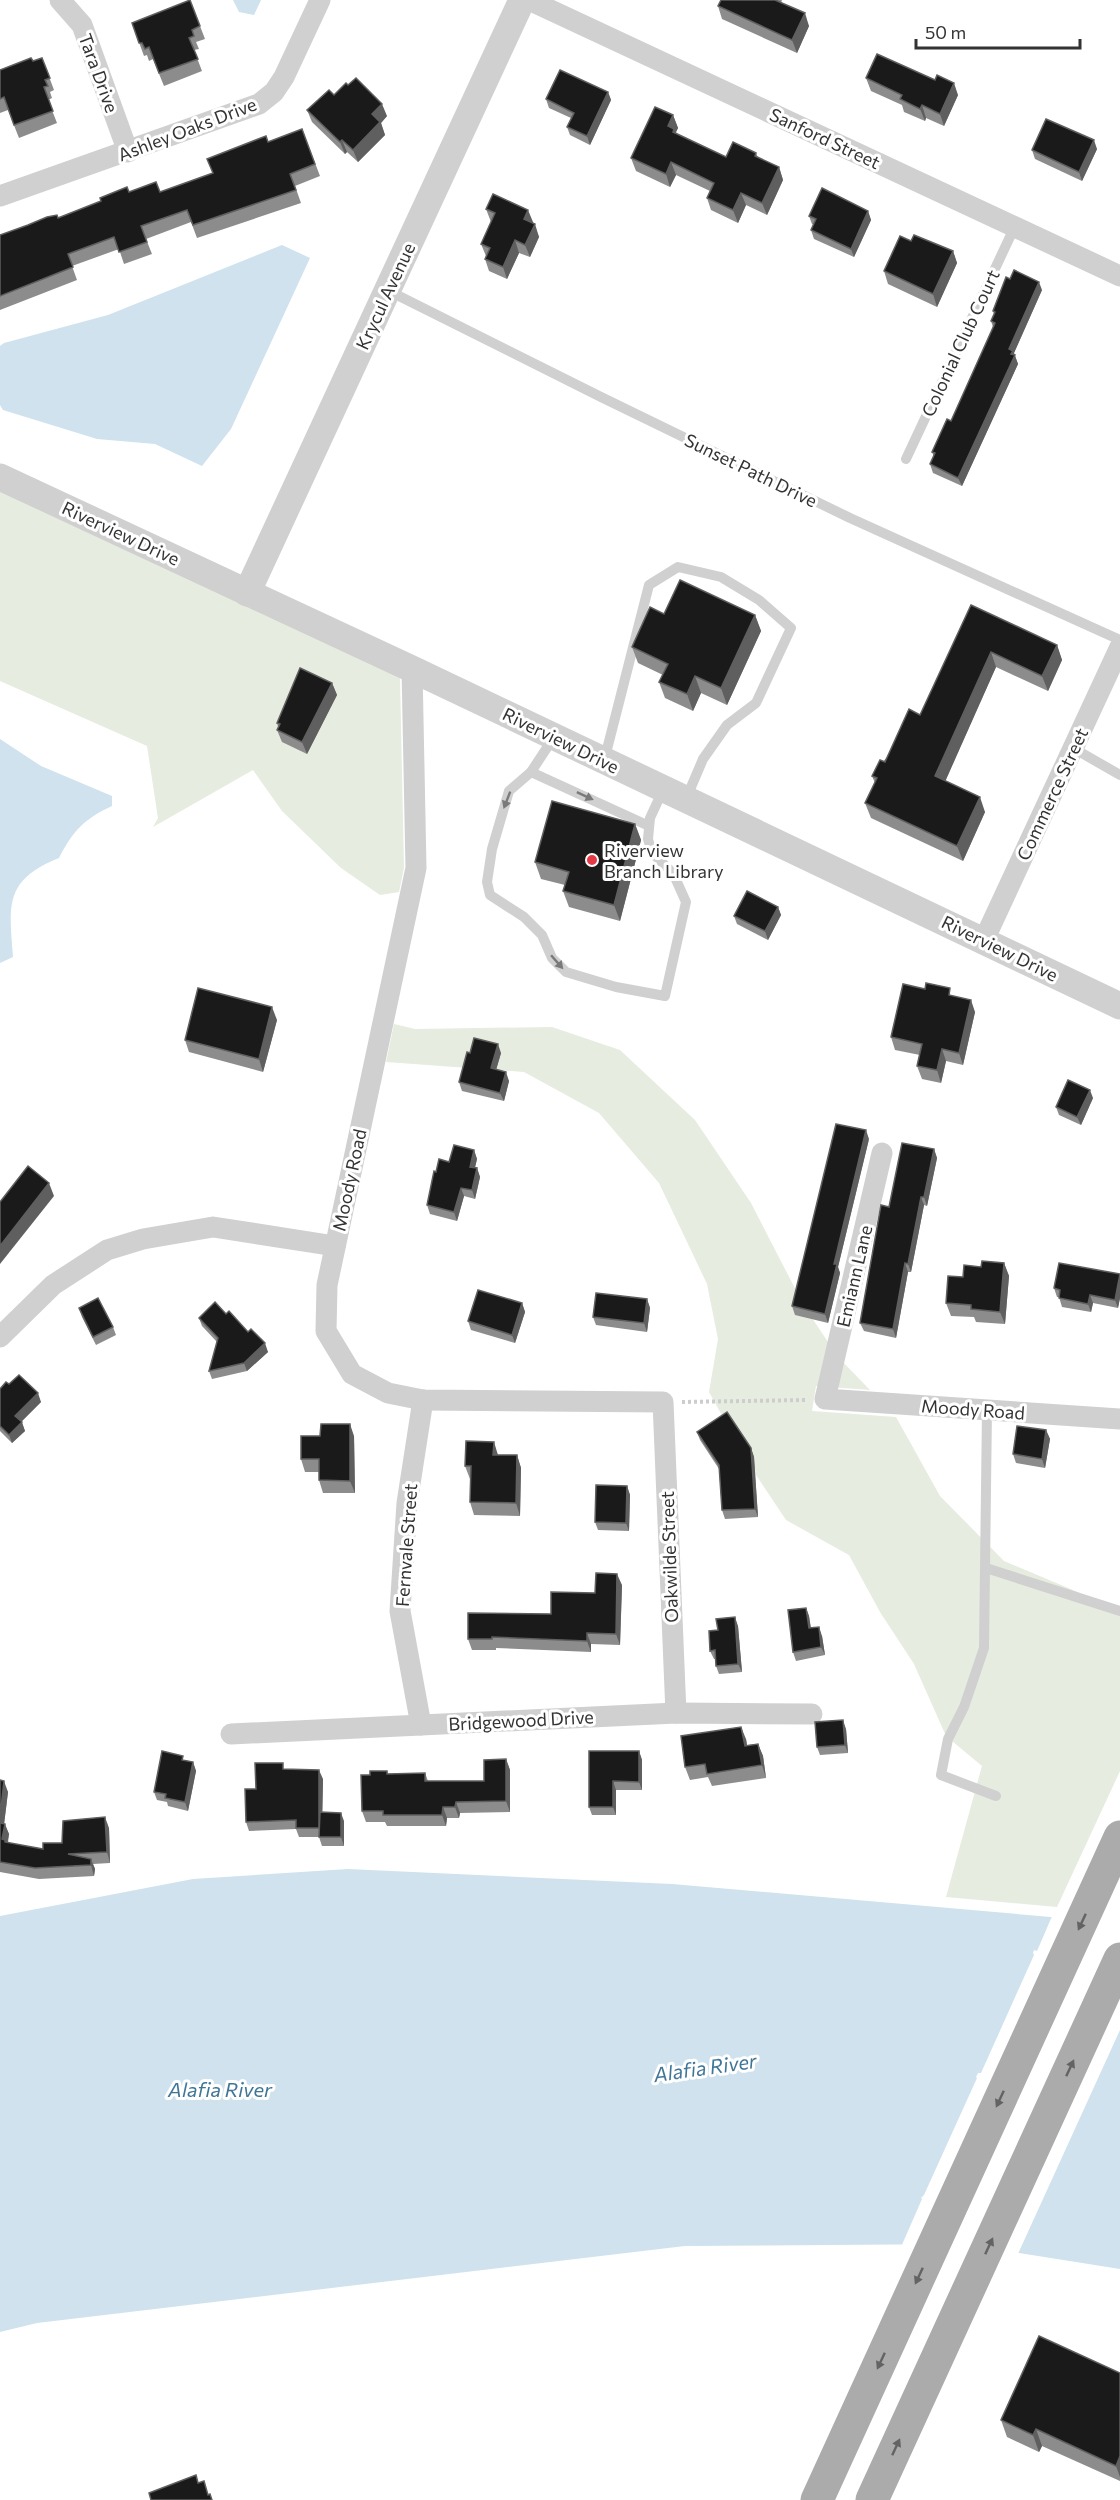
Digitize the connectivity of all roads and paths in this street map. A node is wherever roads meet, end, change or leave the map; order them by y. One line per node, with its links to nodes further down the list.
1 (60, 0): 5 (street, Tara Drive)
2 (320, 0): 5 (street, Ashley Oaks Drive)
3 (522, 0): 9 (street, Krycul Avenue)
4 (530, 0): 7 (street, Sanford Street)
5 (128, 152): 6 (street, Ashley Oaks Drive)
6 (0, 196)
7 (1015, 226): 8 (street, Sanford Street); 10 (lane, Colonial Club Court)
8 (1120, 276)
9 (387, 290): 12 (street, Krycul Avenue); 13 (lane, Sunset Path Drive)
10 (906, 459)
11 (0, 477): 12 (street, Riverview Drive)
12 (247, 593): 14 (street, Riverview Drive)
13 (1120, 647): 16 (street, Commerce Street)
14 (412, 669): 15 (street, Riverview Drive); 25 (street, Moody Road)
15 (554, 737): 17 (street, Riverview Drive); 18 (lane)
16 (1073, 748): 19 (lane); 22 (street, Commerce Street)
17 (603, 761): 20 (street, Riverview Drive); 20 (lane)
18 (531, 772): 21 (lane, one-way to 21); 21 (lane, one-way to 21)
19 (1120, 775)
20 (675, 795): 21 (lane); 22 (street, Riverview Drive)
21 (650, 826)
22 (984, 940): 23 (street, Riverview Drive)
23 (1120, 1006)
24 (882, 1153): 27 (street, Emiann Lane)
25 (335, 1245): 26 (street); 28 (street, Moody Road)
26 (0, 1337)
27 (825, 1399): 32 (street, Moody Road)
28 (423, 1400): 30 (street, Moody Road); 38 (street, Fernvale Street)
29 (799, 1400): 31 (path)
30 (663, 1402): 36 (street, Oakwilde Street)
31 (696, 1402)
32 (987, 1410): 33 (street, Moody Road); 34 (lane)
33 (1120, 1419)
34 (986, 1568): 35 (lane); 40 (lane)
35 (1120, 1611)
36 (676, 1713): 37 (street, Bridgewood Drive); 38 (street, Bridgewood Drive)
37 (812, 1714)
38 (421, 1725): 39 (street, Bridgewood Drive)
39 (231, 1734)
40 (996, 1796)
41 (1120, 1837): 43 (main road, one-way to 43)
42 (1120, 1959): 44 (main road, one-way to 42)
43 (817, 2500)
44 (872, 2500)

